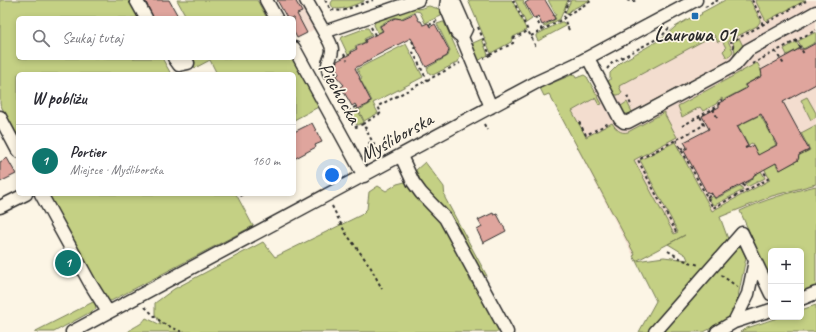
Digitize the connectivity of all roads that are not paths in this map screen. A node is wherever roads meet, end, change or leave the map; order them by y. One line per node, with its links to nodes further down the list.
1 (136, 0): 8 (street)
2 (266, 0): 9 (street)
3 (306, 0): 10 (street)
4 (418, 0): 10 (street)
5 (447, 1): 16 (street)
6 (700, 4): 12 (street, Myśliborska)
7 (816, 12): 12 (street)
8 (145, 16)
9 (275, 16)
10 (324, 32): 15 (street)
11 (296, 52): 20 (street, Piechocka)
12 (588, 58): 16 (street, Myśliborska)
13 (175, 60): 14 (street)
14 (188, 63)
15 (329, 73)
16 (491, 107): 19 (street, Myśliborska)
17 (0, 117): 18 (street)
18 (16, 147)
19 (401, 156): 20 (street, Myśliborska); 32 (street)
20 (364, 176): 29 (street, Myśliborska)
21 (22, 196): 23 (street)
22 (42, 196): 29 (street)
23 (0, 207)
24 (755, 261): 25 (street); 30 (street); 33 (street)
25 (768, 288)
26 (816, 293): 27 (street)
27 (804, 298)
28 (768, 311): 30 (street)
29 (108, 312): 31 (street, Myśliborska)
30 (734, 322): 34 (street)
31 (72, 332)
32 (507, 332)
33 (655, 332)
34 (717, 332)

